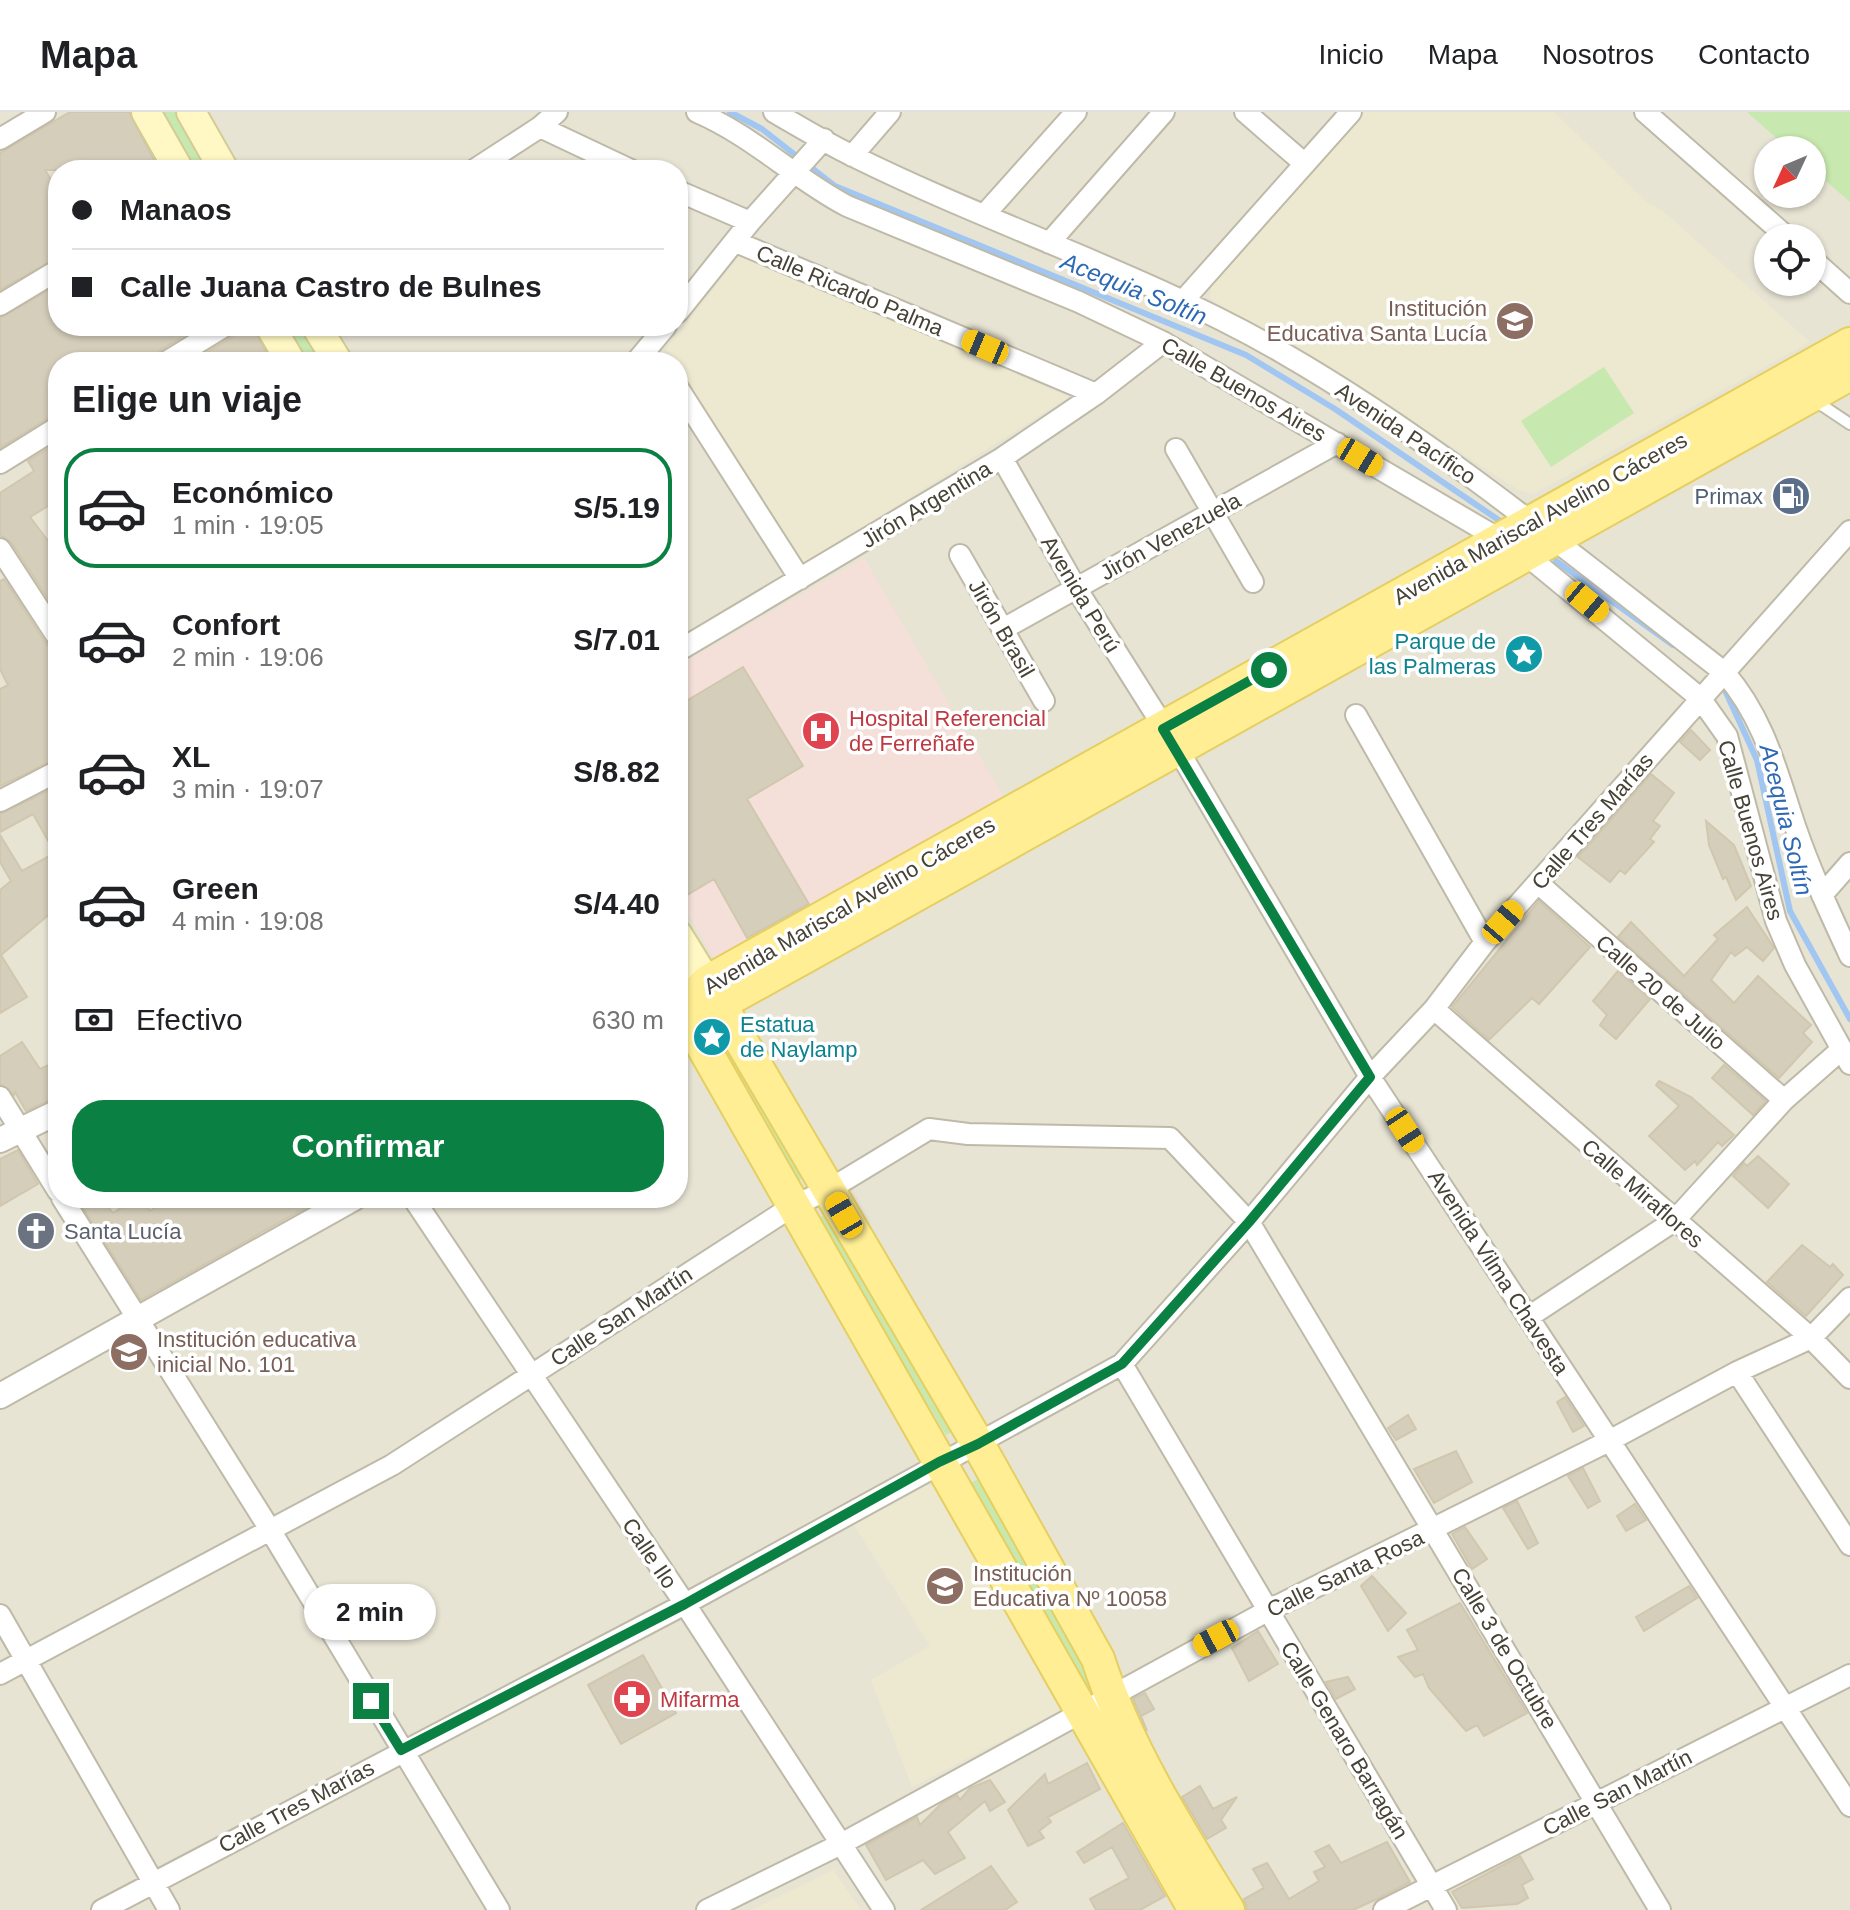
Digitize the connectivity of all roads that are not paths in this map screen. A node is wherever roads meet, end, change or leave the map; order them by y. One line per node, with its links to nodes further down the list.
1 (45, 112): 14 (street)
2 (146, 112): 17 (main road)
3 (191, 112): 18 (main road)
4 (557, 112): 13 (street)
5 (697, 112): 16 (street, Calle Buenos Aires)
6 (774, 112): 16 (street, Avenida Pacífico)
7 (890, 112): 15 (street)
8 (1076, 112): 23 (street)
9 (1164, 112): 27 (street)
10 (1245, 112): 21 (street)
11 (1351, 112): 21 (street)
12 (1645, 112): 25 (street)
13 (540, 127): 19 (street); 20 (street)
14 (0, 139)
15 (852, 156): 16 (street, Avenida Pacífico); 23 (street, Avenida Pacífico)
16 (807, 158): 24 (street); 35 (street, Calle Buenos Aires)
17 (173, 160)
18 (218, 160)
19 (489, 160)
20 (610, 160)
21 (1305, 164): 32 (street)
22 (688, 195): 24 (street, Calle Ricardo Palma)
23 (985, 214): 27 (street, Avenida Pacífico)
24 (750, 222): 26 (street)
25 (1772, 224)
26 (736, 242): 31 (street); 40 (street, Calle Ricardo Palma)
27 (1049, 243): 32 (street, Avenida Pacífico)
28 (1826, 272): 30 (street)
29 (48, 276): 33 (street)
30 (1850, 293)
31 (688, 300)
32 (1182, 302): 49 (street, Avenida Pacífico)
33 (0, 305)
34 (209, 336): 37 (street)
35 (1163, 342): 40 (street, Jirón Argentina); 44 (street, Calle Buenos Aires)
36 (1850, 344): 39 (main road, Avenida Mariscal Avelino Cáceres)
37 (182, 352)
38 (1850, 374): 39 (main road, Avenida Mariscal Avelino Cáceres)
39 (1799, 387): 42 (lane); 49 (main road, Avenida Mariscal Avelino Cáceres)
40 (1096, 394): 46 (street, Jirón Argentina)
41 (688, 404): 54 (street)
42 (1850, 424)
43 (48, 433): 47 (street)
44 (1337, 443): 48 (street, Jirón Venezuela); 51 (street, Calle Buenos Aires)
45 (1176, 449): 48 (street)
46 (1002, 458): 54 (street, Jirón Argentina); 56 (street, Avenida Perú)
47 (0, 463)
48 (1212, 512): 55 (street); 56 (street, Jirón Venezuela)
49 (1544, 529): 51 (main road, Avenida Mariscal Avelino Cáceres); 60 (street, Avenida Pacífico)
50 (1850, 531): 60 (street, Calle Tres Marías)
51 (1513, 546): 60 (street, Calle Buenos Aires); 63 (main road, Avenida Mariscal Avelino Cáceres)
52 (0, 549): 57 (street)
53 (960, 555): 58 (street, Jirón Brasil)
54 (800, 579): 59 (street, Jirón Argentina)
55 (1253, 582)
56 (1076, 588): 58 (street, Jirón Venezuela); 63 (street, Avenida Perú)
57 (48, 623)
58 (1003, 629): 61 (street, Jirón Brasil)
59 (688, 642)
60 (1713, 684): 67 (street, Calle Tres Marías); 68 (street, Avenida Pacífico); 76 (street, Calle Buenos Aires)
61 (1044, 701)
62 (1356, 715): 69 (street)
63 (1170, 738): 72 (main road, Avenida Mariscal Avelino Cáceres); 77 (street, Avenida Vilma Chavesta)
64 (48, 776): 65 (street)
65 (0, 801)
66 (1850, 863): 68 (street)
67 (1538, 883): 69 (street, Calle Tres Marías); 79 (street, Calle 20 de Julio)
68 (1822, 895): 71 (street, Avenida Pacífico)
69 (1485, 942): 74 (street, Calle Tres Marías)
70 (688, 951): 72 (main road)
71 (1850, 956)
72 (714, 993): 73 (main road, Avenida Mariscal Avelino Cáceres); 83 (main road)
73 (688, 1004)
74 (1434, 1009): 77 (street, Calle Tres Marías); 88 (street, Calle Miraflores)
75 (688, 1024): 84 (main road)
76 (1846, 1056): 79 (street)
77 (1370, 1077): 89 (street, Calle Tres Marías); 91 (street, Avenida Vilma Chavesta)
78 (0, 1097): 81 (street)
79 (1784, 1100): 88 (street)
80 (48, 1117): 81 (street)
81 (10, 1135): 82 (street)
82 (48, 1179)
83 (830, 1189): 84 (street, Calle San Martín); 89 (street, Calle San Martín); 100 (main road)
84 (793, 1206): 96 (street, Calle San Martín); 101 (main road)
85 (68, 1208): 92 (street)
86 (337, 1208): 92 (street)
87 (419, 1208): 96 (street, Calle Ilo)
88 (1674, 1221): 91 (street); 93 (street, Calle Miraflores)
89 (1249, 1222): 94 (street, Calle Tres Marías); 103 (street, Calle 3 de Octubre)
90 (1850, 1298): 93 (street, Calle Santa Rosa)
91 (1530, 1316): 99 (street, Avenida Vilma Chavesta)
92 (138, 1322): 98 (street); 102 (street)
93 (1811, 1338): 95 (street, Calle Santa Rosa); 97 (street, Calle Miraflores)
94 (1122, 1364): 100 (street, Calle Tres Marías); 106 (street, Calle Genaro Barragán)
95 (1737, 1372): 99 (street, Calle Santa Rosa); 104 (street)
96 (528, 1375): 102 (street, Calle San Martín); 105 (street, Calle Ilo)
97 (1850, 1378)
98 (0, 1396)
99 (1607, 1442): 103 (street, Calle Santa Rosa); 112 (street, Avenida Vilma Chavesta)
100 (978, 1444): 101 (street, Calle Tres Marías); 111 (main road)
101 (939, 1462): 105 (street, Calle Tres Marías); 113 (main road)
102 (269, 1528): 108 (street, Calle San Martín); 114 (street)
103 (1435, 1529): 106 (street, Calle Santa Rosa); 115 (street, Calle 3 de Octubre)
104 (1850, 1545)
105 (685, 1604): 114 (street, Calle Tres Marías); 117 (street, Calle Ilo)
106 (1269, 1610): 111 (street, Calle Santa Rosa); 119 (street, Calle Genaro Barragán)
107 (0, 1615): 108 (street)
108 (24, 1661): 109 (street, Calle San Martín); 118 (street)
109 (0, 1674)
110 (1850, 1675): 112 (street, Calle San Martín)
111 (1110, 1695): 113 (street, Calle Santa Rosa); 126 (main road)
112 (1785, 1708): 115 (street, Calle San Martín); 116 (street, Avenida Vilma Chavesta)
113 (1083, 1715): 117 (street, Calle Santa Rosa); 125 (main road)
114 (401, 1750): 118 (street, Calle Tres Marías); 122 (street)
115 (1596, 1801): 119 (street, Calle San Martín); 129 (street, Calle 3 de Octubre)
116 (1850, 1806)
117 (841, 1844): 123 (street, Calle Santa Rosa); 124 (street, Calle Ilo)
118 (154, 1883): 120 (street, Calle Tres Marías); 121 (street)
119 (1432, 1887): 127 (street, Calle San Martín); 128 (street, Calle Genaro Barragán)
120 (102, 1910)
121 (169, 1910)
122 (499, 1910)
123 (707, 1910)
124 (884, 1910)
125 (1195, 1910)
126 (1228, 1910)
127 (1384, 1910)
128 (1446, 1910)
129 (1660, 1910)

